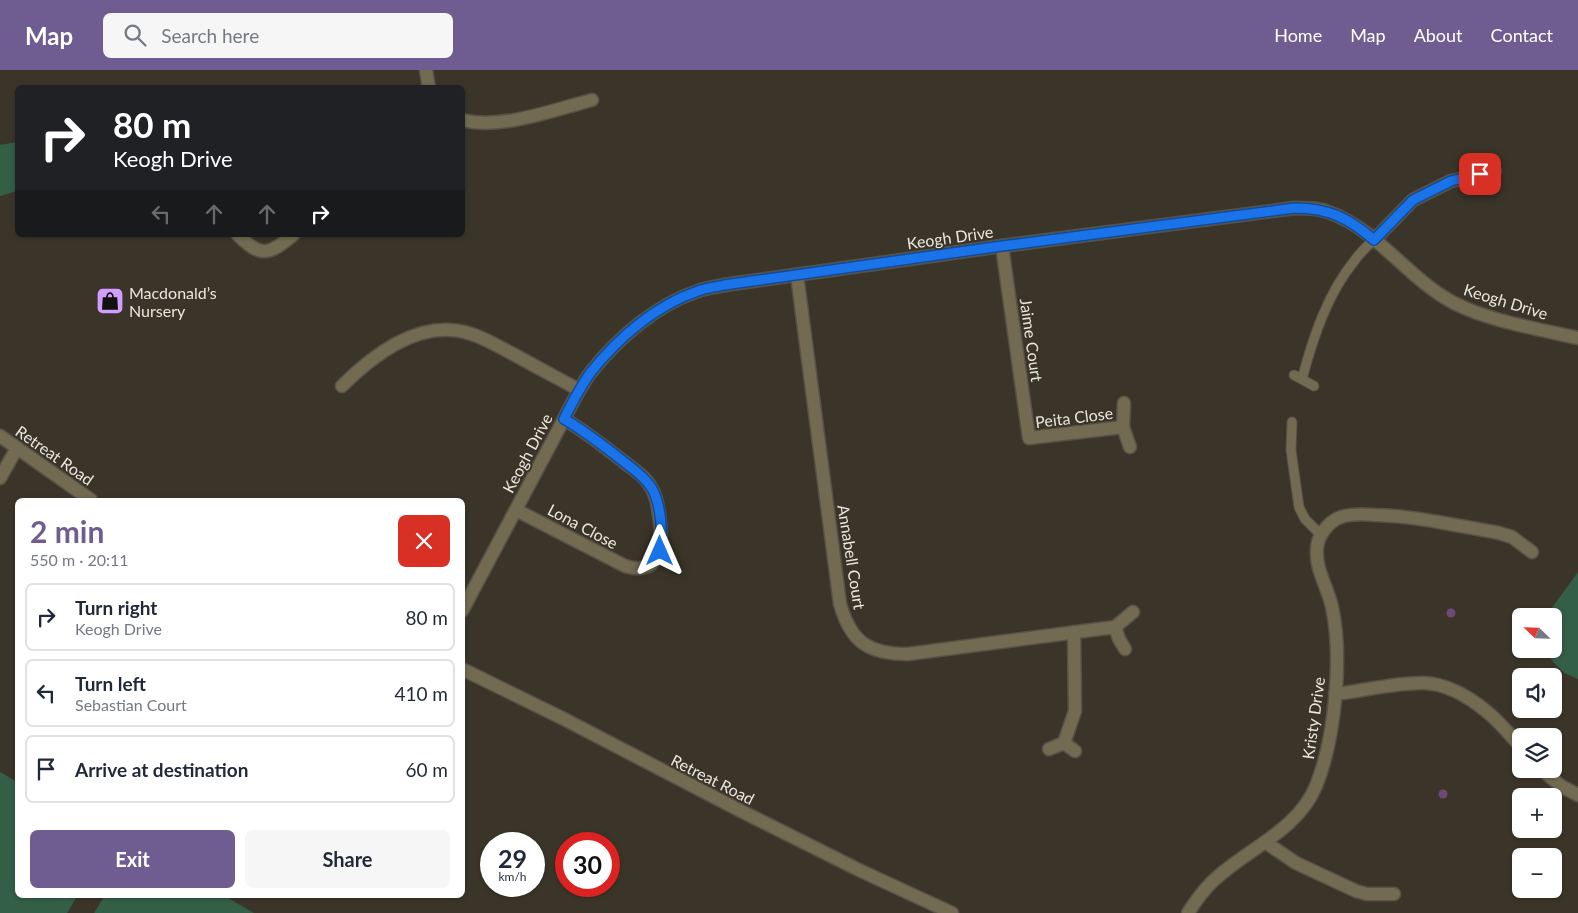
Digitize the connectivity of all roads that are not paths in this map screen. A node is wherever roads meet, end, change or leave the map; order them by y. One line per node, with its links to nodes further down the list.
1 (426, 70): 2 (street)
2 (428, 85)
3 (592, 100): 4 (street)
4 (465, 120)
5 (1495, 171): 8 (street)
6 (240, 237): 7 (street)
7 (291, 237)
8 (1374, 240): 9 (street, Keogh Drive); 11 (street, Keogh Drive); 13 (lane)
9 (1002, 246): 10 (street, Keogh Drive); 20 (street, Jaime Court)
10 (797, 275): 14 (street, Keogh Drive); 31 (street, Annabell Court)
11 (1578, 338)
12 (342, 386): 14 (street)
13 (1314, 386)
14 (579, 390): 16 (street, Keogh Drive)
15 (1124, 403): 18 (street, Peita Close)
16 (564, 419): 25 (street, Keogh Drive); 25 (street, Lona Close)
17 (1292, 422): 26 (lane)
18 (1123, 427): 20 (street, Peita Close); 21 (street, Peita Close)
19 (0, 436): 22 (street, Retreat Road)
20 (1029, 438)
21 (1130, 447)
22 (17, 448): 23 (street); 24 (street, Retreat Road)
23 (0, 478)
24 (89, 498)
25 (516, 510): 28 (street, Keogh Drive)
26 (1321, 535): 27 (street); 34 (street, Kristy Drive)
27 (1532, 552)
28 (465, 605)
29 (1133, 612): 30 (street)
30 (1115, 627): 31 (street, Annabell Court); 32 (street)
31 (1074, 632): 36 (street)
32 (1125, 649)
33 (465, 670): 41 (street, Retreat Road)
34 (1336, 694): 35 (street); 39 (street, Kristy Drive)
35 (1512, 737)
36 (1049, 749)
37 (1553, 778): 38 (street)
38 (1578, 795)
39 (1265, 842): 40 (street); 42 (street, Kristy Drive)
40 (1394, 894)
41 (952, 913)
42 (1188, 913)

